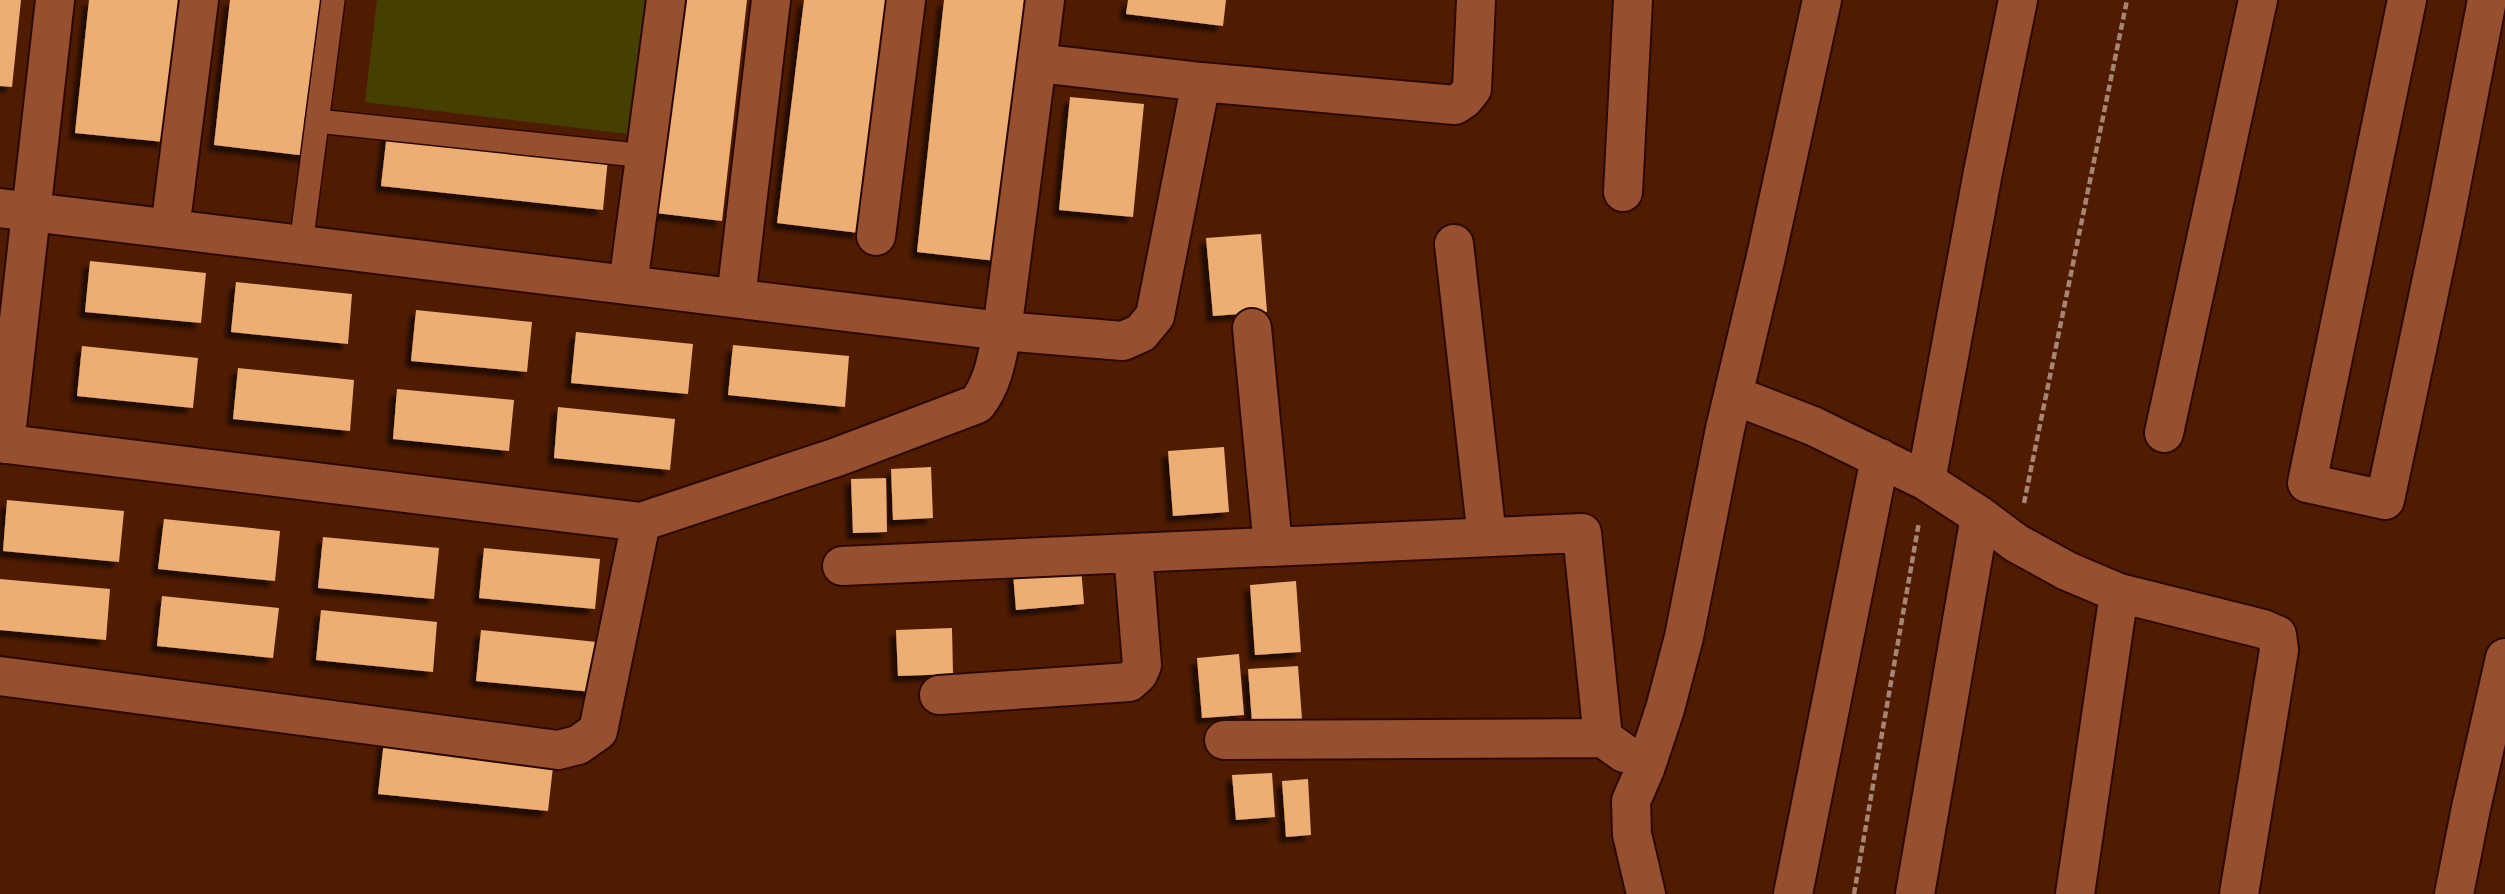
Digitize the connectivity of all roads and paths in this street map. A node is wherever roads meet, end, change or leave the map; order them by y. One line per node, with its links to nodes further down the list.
1 (55, 0): 21 (street)
2 (199, 0): 22 (street)
3 (333, 0): 18 (lane)
4 (666, 0): 19 (street)
5 (771, 0): 27 (street)
6 (906, 0): 23 (street)
7 (1045, 0): 16 (street)
8 (1476, 0): 17 (street)
9 (1633, 0): 20 (street)
10 (1822, 0): 30 (street)
11 (2018, 0): 34 (street)
12 (2127, 0): 38 (path)
13 (2258, 0): 31 (street)
14 (2407, 0): 15 (street)
15 (2487, 0)
16 (1038, 63): 17 (street); 29 (street)
17 (1201, 82): 29 (street)
18 (317, 121): 19 (lane); 25 (lane)
19 (646, 156): 26 (street)
20 (1623, 192)
21 (16, 210): 22 (street); 32 (street)
22 (170, 229): 25 (street)
23 (876, 236)
24 (1454, 244): 37 (street)
25 (301, 245): 26 (street)
26 (628, 285): 27 (street)
27 (736, 298): 29 (street)
28 (1252, 328): 39 (street)
29 (1002, 331): 36 (street)
30 (1733, 395): 33 (street); 48 (street)
31 (2164, 433)
32 (3, 443): 36 (street)
33 (1880, 458): 34 (street); 50 (street)
34 (1926, 481): 35 (street); 51 (path)
35 (1980, 516): 38 (street); 52 (street)
36 (641, 522): 44 (street)
37 (1487, 537): 39 (street); 46 (street)
38 (2016, 543): 42 (street)
39 (1273, 547): 40 (street)
40 (1133, 553): 41 (street); 45 (street)
41 (842, 566)
42 (2119, 593): 53 (street); 54 (street)
43 (2505, 658): 55 (street)
44 (0, 676)
45 (939, 695)
46 (1602, 738): 47 (street); 48 (street)
47 (1224, 740)
48 (1645, 769): 49 (street)
49 (1646, 894)
50 (1793, 894)
51 (1854, 894)
52 (1915, 894)
53 (2075, 894)
54 (2239, 894)
55 (2454, 894)

